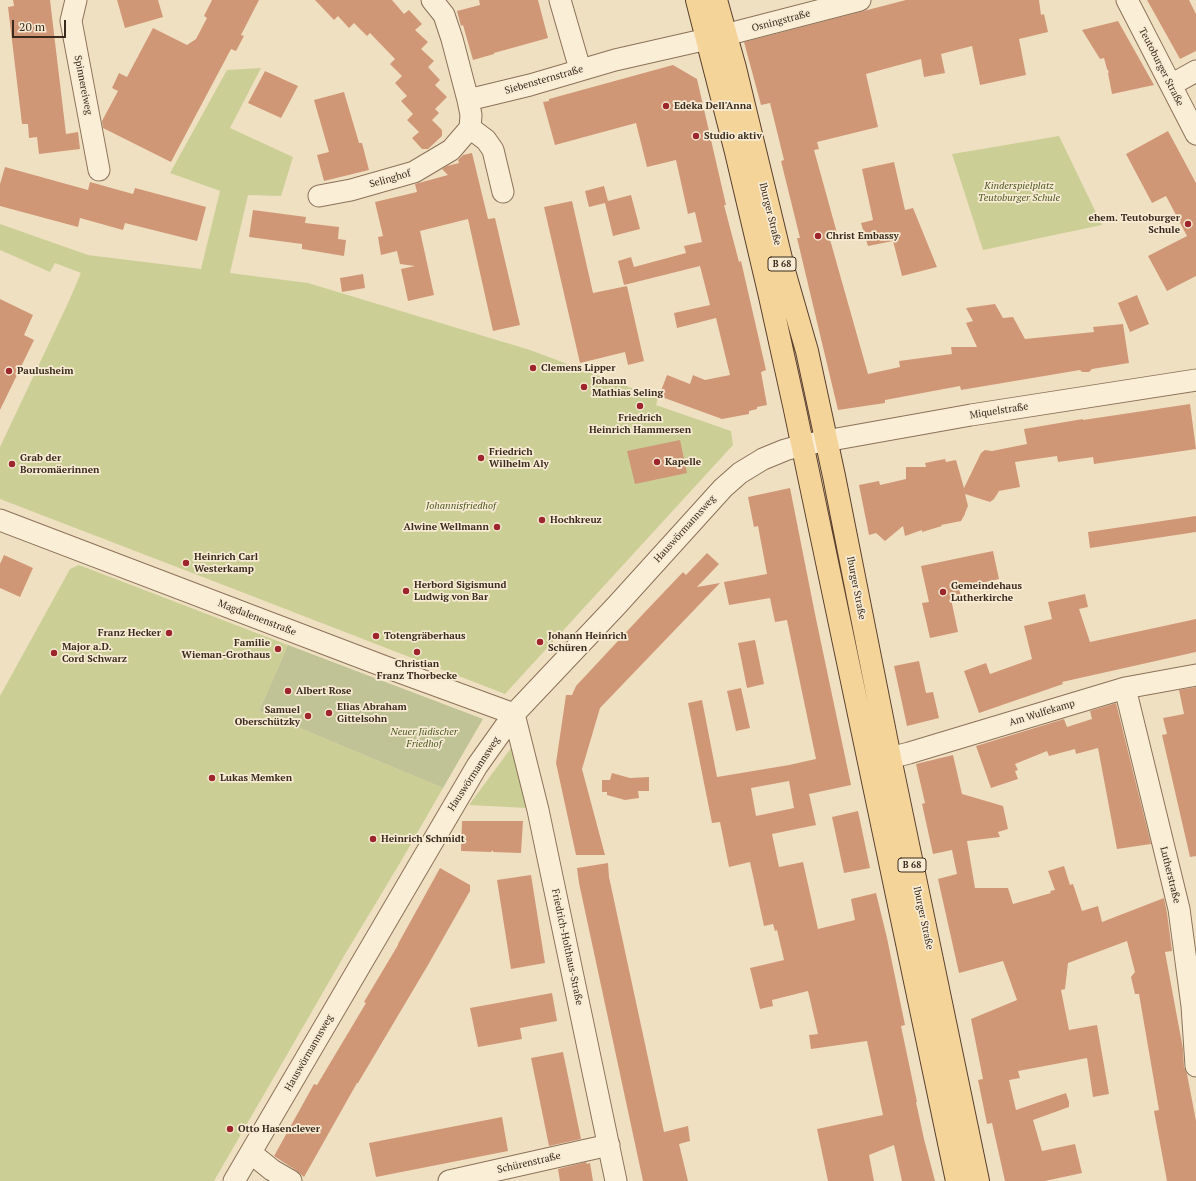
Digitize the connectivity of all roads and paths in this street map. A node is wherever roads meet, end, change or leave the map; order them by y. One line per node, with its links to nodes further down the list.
1 (76, 0): 15 (street, Spinnereiweg)
2 (432, 0): 12 (street)
3 (560, 0): 9 (street)
4 (697, 0): 8 (main road, Iburger Straße / B 68)
5 (716, 0): 8 (main road, Iburger Straße / B 68)
6 (860, 0): 8 (street, Osningstraße)
7 (1127, 0): 11 (street, Teutoburger Straße)
8 (716, 37): 9 (street, Siebensternstraße); 19 (main road, Iburger Straße / B 68); 20 (main road, Iburger Straße / B 68)
9 (580, 70): 12 (street, Siebensternstraße)
10 (1196, 71): 11 (street)
11 (1171, 85): 14 (street, Teutoburger Straße)
12 (468, 100): 13 (street)
13 (470, 128): 16 (street); 17 (street, Selinghof)
14 (1196, 134)
15 (99, 170)
16 (503, 192)
17 (319, 196)
18 (1196, 380): 19 (street, Miquelstraße)
19 (826, 440): 20 (street, Miquelstraße); 25 (main road, Iburger Straße / B 68)
20 (803, 444): 24 (street, Hauswörmannsweg); 33 (main road, Iburger Straße / B 68)
21 (0, 520): 24 (street, Magdalenenstraße)
22 (1196, 675): 23 (street, Am Wulfekamp)
23 (1125, 688): 25 (street, Am Wulfekamp); 26 (street, Lutherstraße)
24 (514, 714): 27 (street, Friedrich-Holthaus-Straße); 28 (street, Hauswörmannsweg)
25 (890, 758): 34 (main road, Iburger Straße / B 68)
26 (1196, 1066)
27 (609, 1145): 31 (street, Schürenstraße); 32 (street, Friedrich-Holthaus-Straße)
28 (251, 1153): 29 (street, Hauswörmannsweg); 30 (street)
29 (234, 1181)
30 (291, 1181)
31 (449, 1181)
32 (616, 1181)
33 (957, 1181)
34 (978, 1181)

